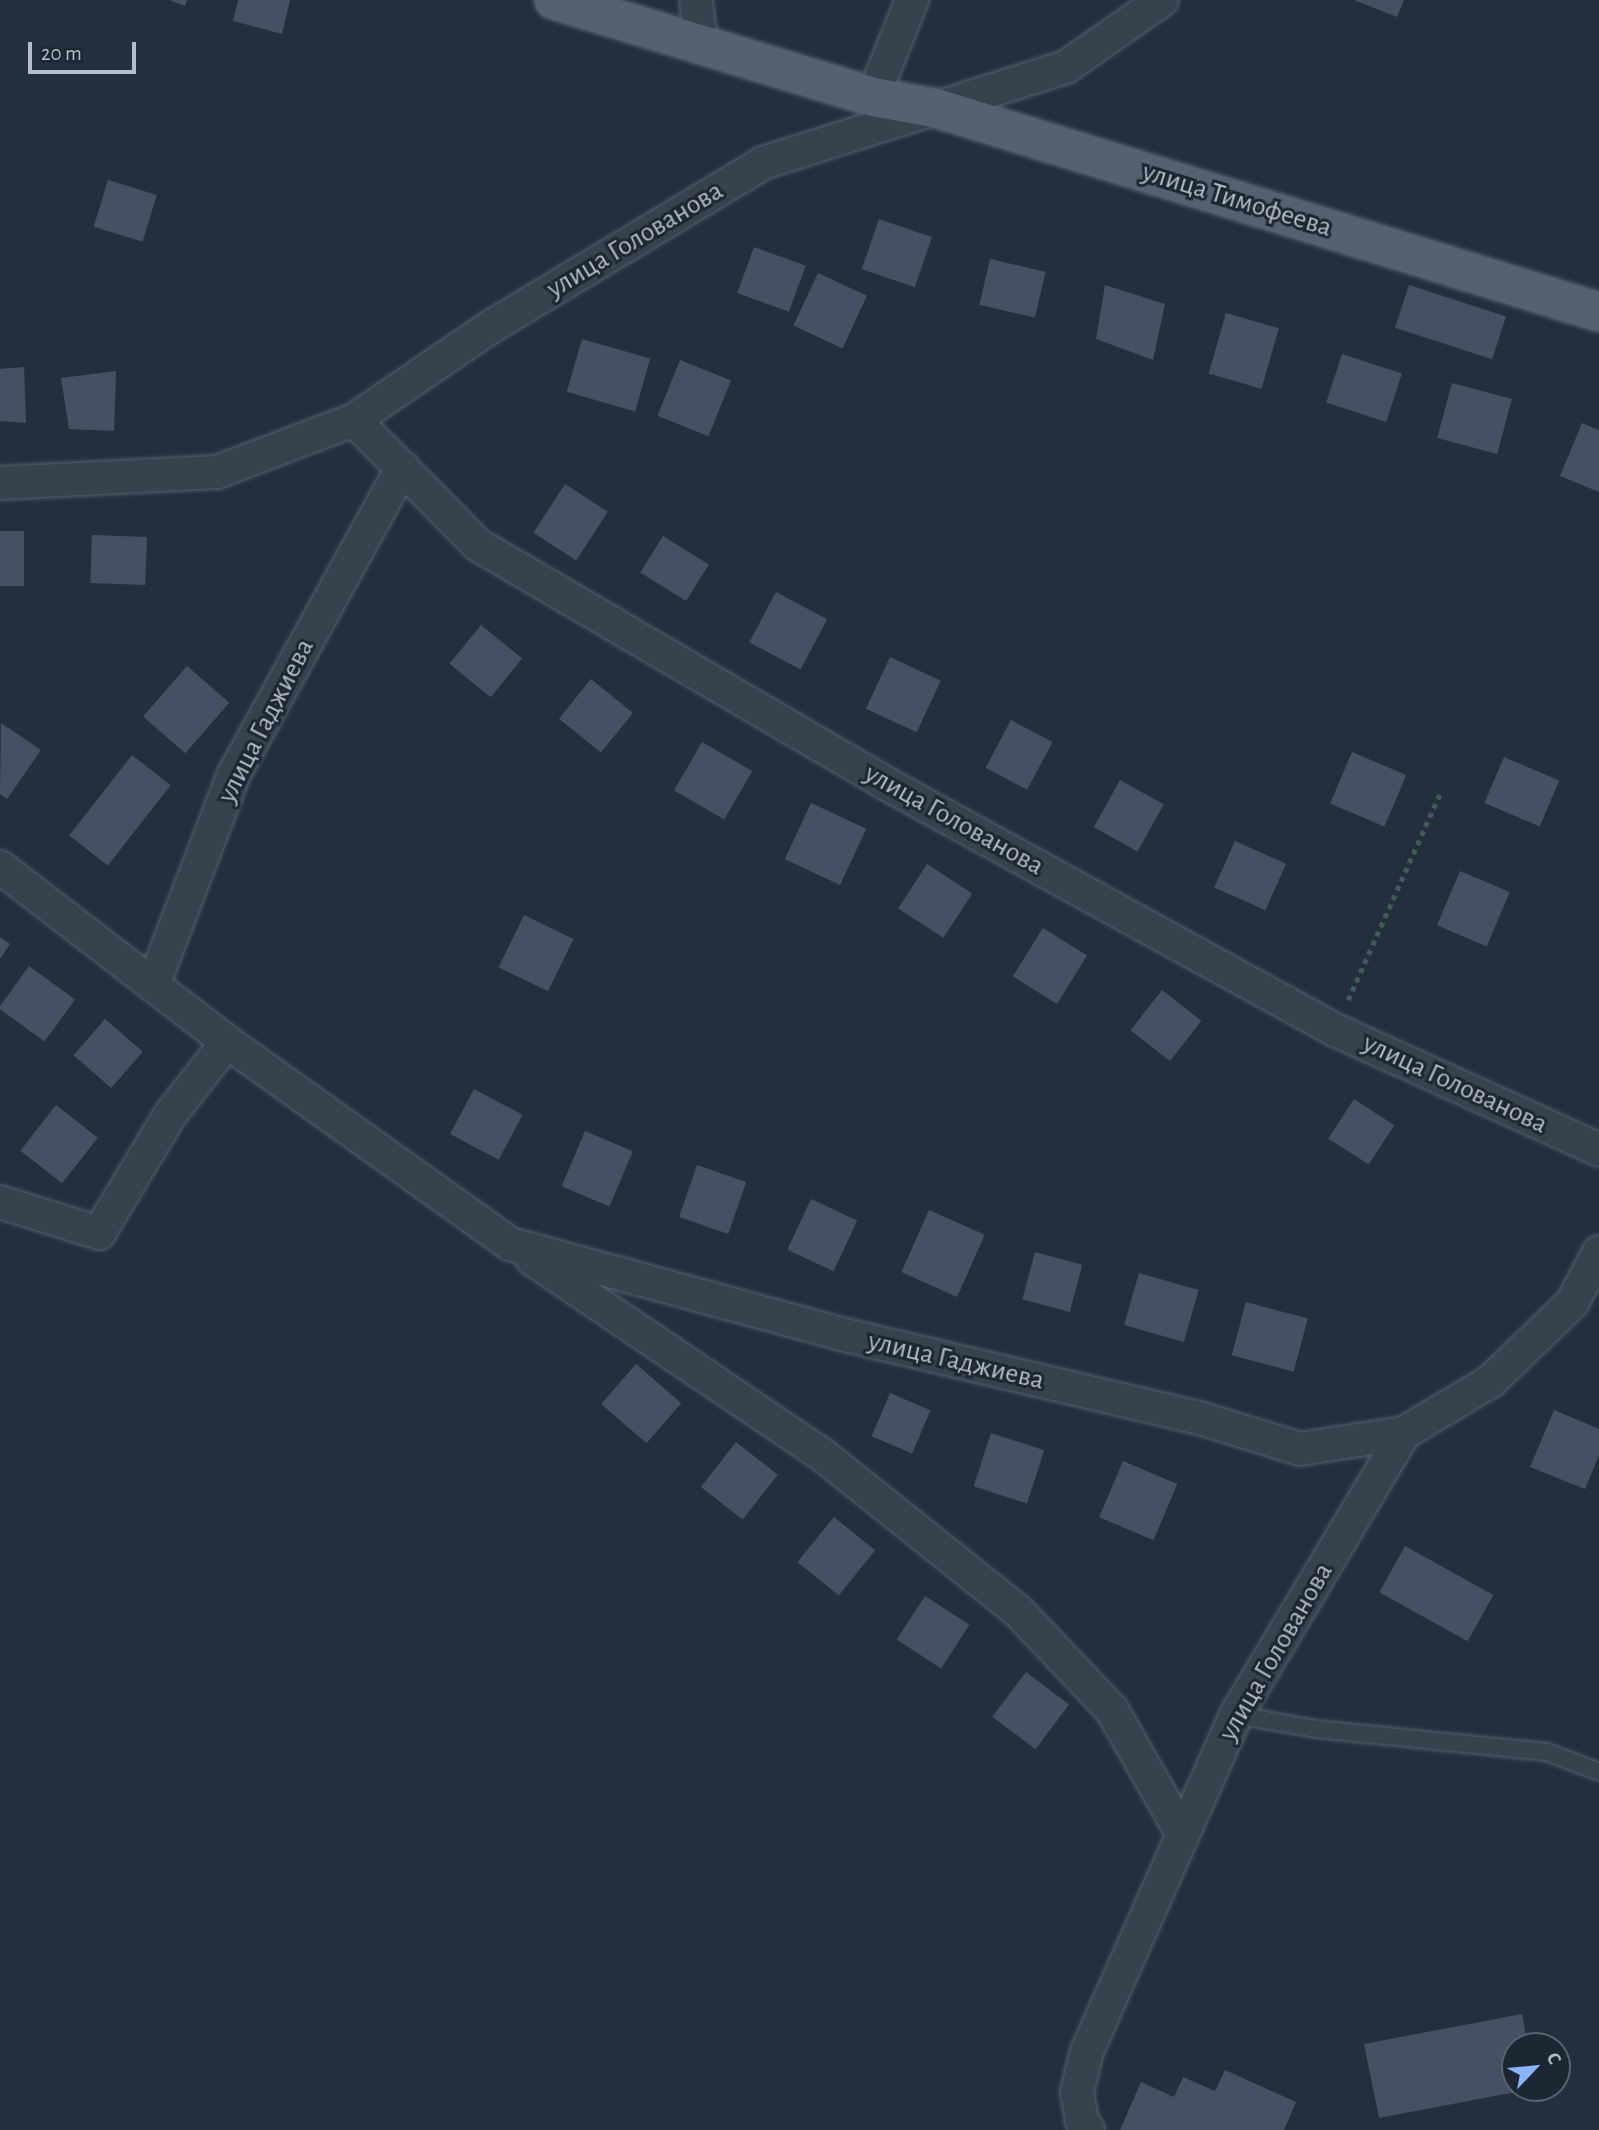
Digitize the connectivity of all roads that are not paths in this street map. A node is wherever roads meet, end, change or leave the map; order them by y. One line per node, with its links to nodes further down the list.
1 (554, 0): 5 (main road, улица Тимофеева)
2 (696, 0): 5 (street)
3 (912, 0): 6 (street)
4 (1162, 0): 7 (street, улица Голованова)
5 (701, 43): 6 (main road, улица Тимофеева)
6 (873, 97): 7 (main road, улица Тимофеева)
7 (939, 109): 8 (main road, улица Тимофеева); 9 (street, улица Голованова)
8 (1599, 312)
9 (354, 420): 10 (street, улица Голованова); 11 (street, улица Голованова)
10 (403, 467): 13 (street, улица Гаджиева); 15 (street, улица Голованова)
11 (0, 483)
12 (0, 867): 13 (street, улица Гаджиева)
13 (153, 985): 14 (street, улица Гаджиева)
14 (227, 1042): 16 (street); 17 (street, улица Гаджиева)
15 (1599, 1150)
16 (0, 1202)
17 (510, 1244): 19 (street, улица Гаджиева); 22 (street, улица Гаджиева)
18 (1599, 1252): 19 (street, улица Голованова)
19 (1404, 1433): 20 (street, улица Голованова)
20 (1236, 1715): 21 (lane); 22 (street, улица Голованова)
21 (1599, 1772)
22 (1182, 1833): 23 (street, улица Голованова)
23 (1088, 2130)

